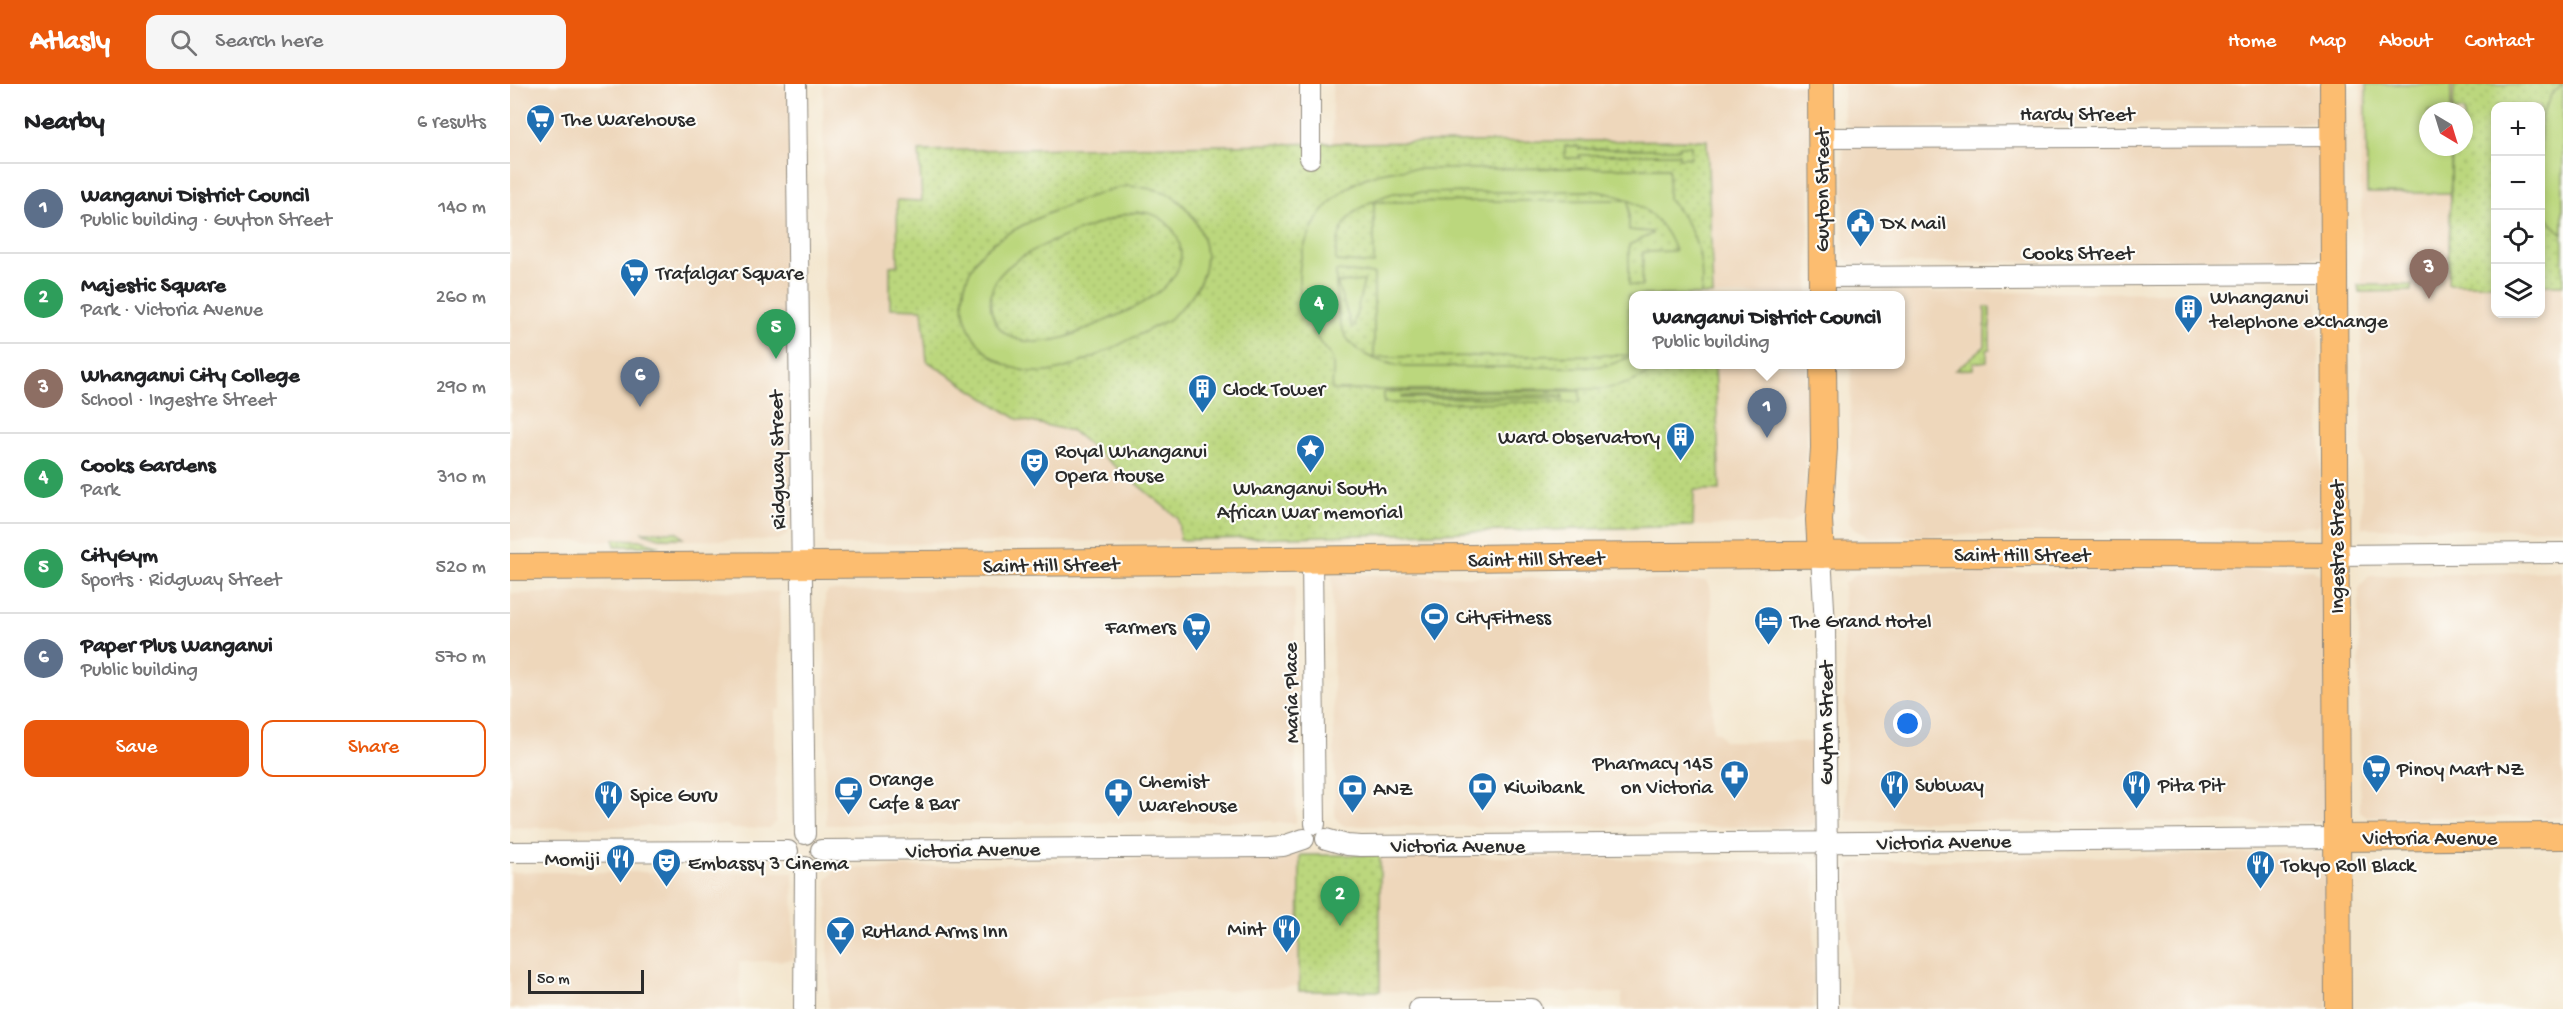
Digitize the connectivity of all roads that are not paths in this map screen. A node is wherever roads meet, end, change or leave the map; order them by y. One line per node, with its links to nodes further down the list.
1 (796, 84): 15 (street, Ridgway Street)
2 (1310, 84): 7 (street)
3 (1821, 84): 6 (main road, Guyton Street)
4 (2333, 84): 5 (main road, Ingestre Street)
5 (2334, 136): 6 (street, Hardy Street); 8 (main road, Ingestre Street)
6 (1821, 138): 9 (main road, Guyton Street)
7 (1310, 158)
8 (2335, 274): 9 (street, Cooks Street); 13 (main road, Ingestre Street)
9 (1822, 286)
10 (1823, 369): 12 (main road, Guyton Street)
11 (2563, 553): 13 (street, Saint Hill Street)
12 (1821, 555): 13 (main road, Saint Hill Street); 14 (main road, Saint Hill Street); 21 (street, Guyton Street)
13 (2336, 555): 20 (main road, Ingestre Street)
14 (1312, 561): 15 (main road, Saint Hill Street); 18 (street, Maria Place)
15 (801, 566): 16 (main road, Saint Hill Street); 17 (street, Ridgway Street)
16 (510, 567)
17 (805, 834): 22 (street); 23 (street)
18 (1315, 834): 21 (street, Victoria Avenue); 22 (street, Victoria Avenue)
19 (2563, 836): 20 (main road, Victoria Avenue)
20 (2338, 837): 21 (street, Victoria Avenue); 30 (main road, Ingestre Street)
21 (1827, 842): 29 (street, Guyton Street)
22 (821, 850): 25 (street)
23 (789, 851): 24 (street); 25 (street)
24 (510, 852)
25 (805, 867): 26 (street)
26 (804, 1009)
27 (1419, 1009): 28 (street)
28 (1531, 1009)
29 (1828, 1009)
30 (2338, 1009)

